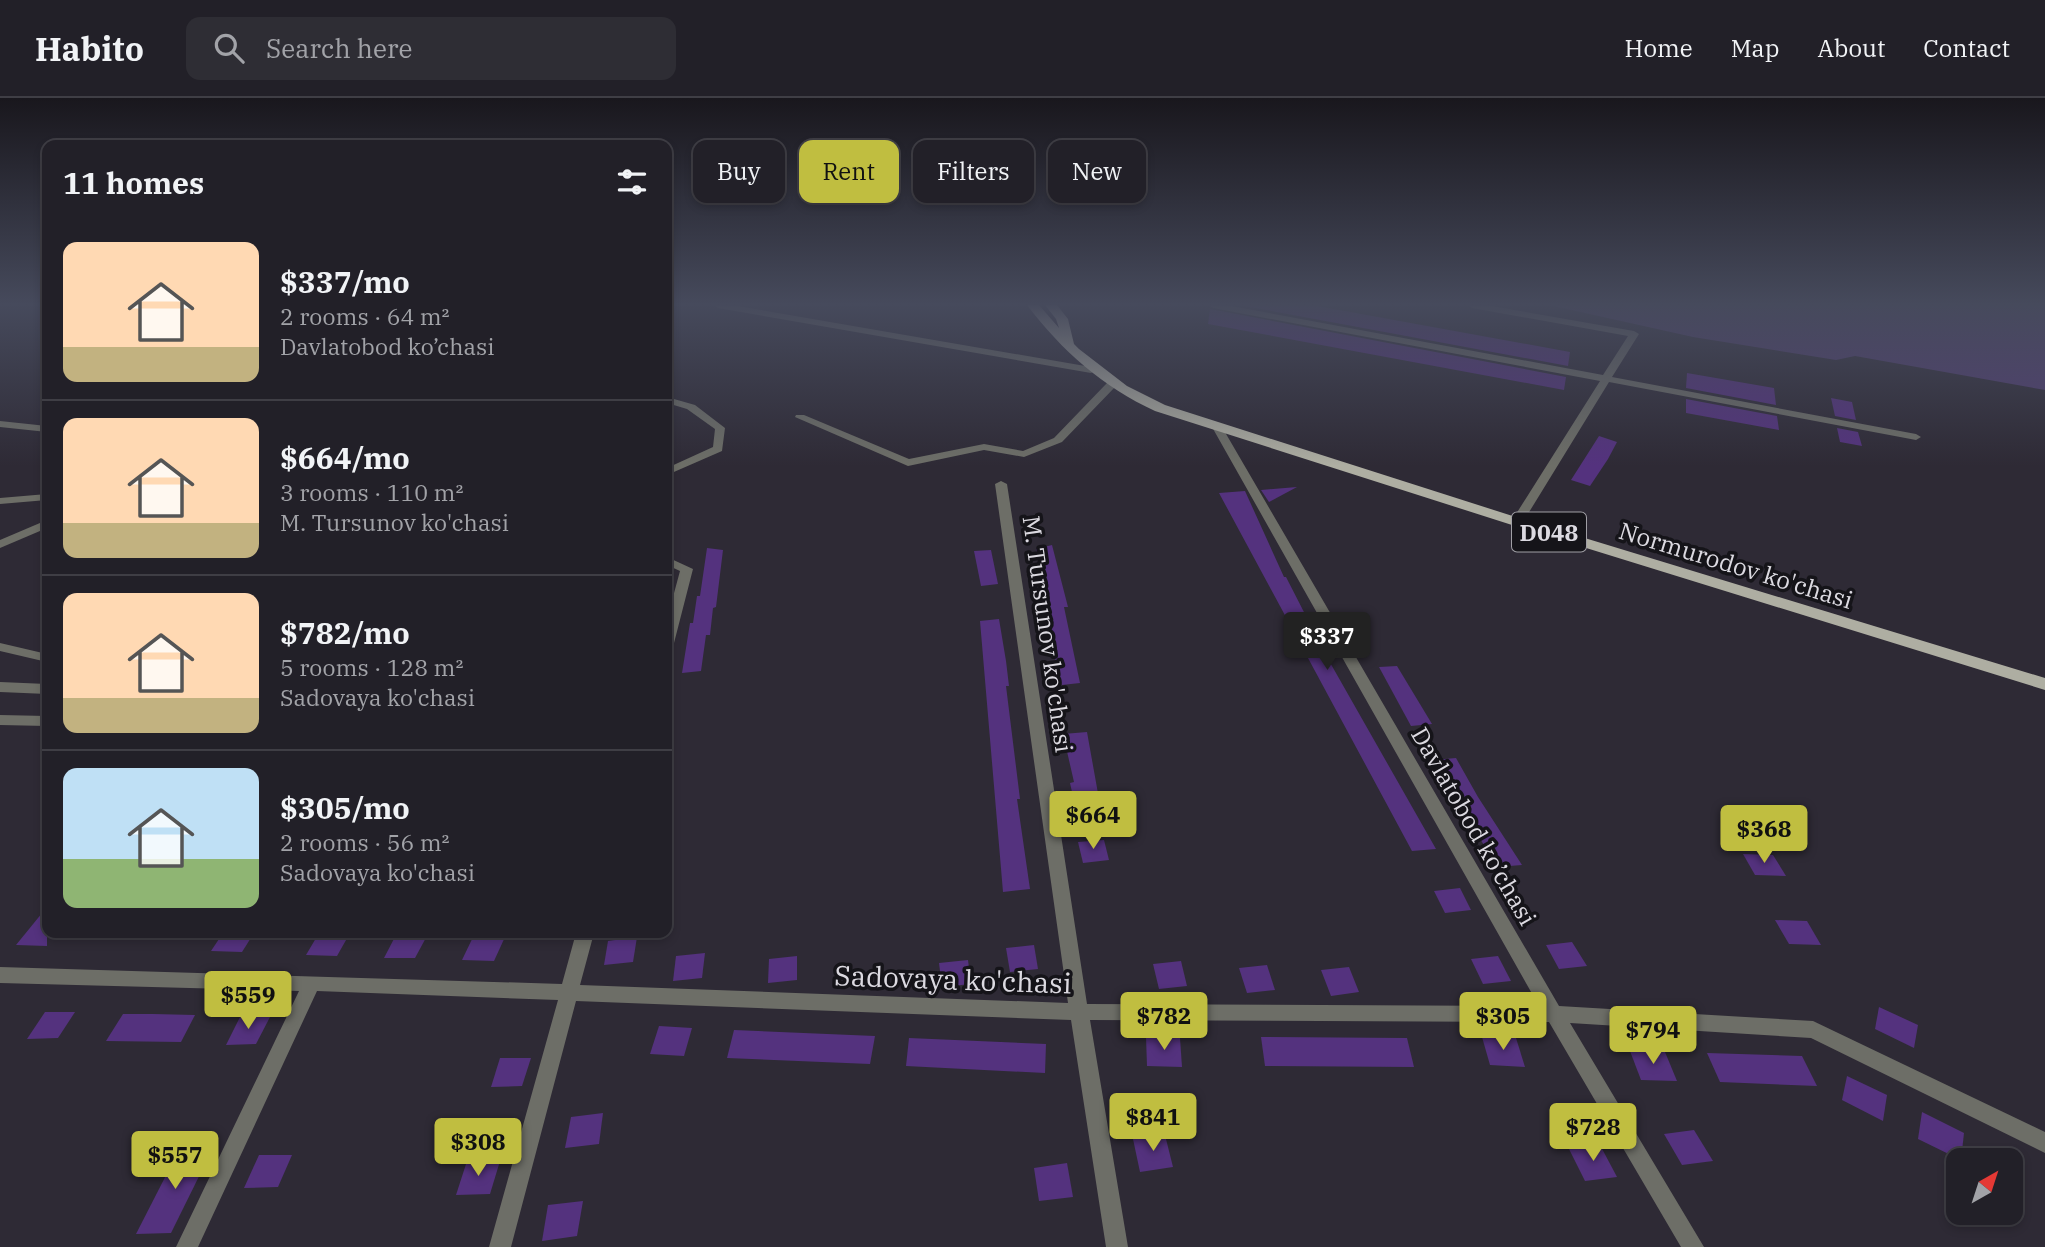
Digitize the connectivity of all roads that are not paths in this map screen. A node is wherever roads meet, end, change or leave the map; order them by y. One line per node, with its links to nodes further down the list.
1 (1026, 359): 5 (street)
2 (1081, 359): 5 (main road, Normurodov ko'chasi / D048)
3 (1492, 359): 6 (street)
4 (1620, 359): 6 (street)
5 (1091, 370): 7 (main road, Normurodov ko'chasi / D048)
6 (1608, 381): 13 (street); 18 (street)
7 (1111, 385): 9 (street); 11 (main road, Normurodov ko'chasi / D048)
8 (672, 401): 14 (street)
9 (800, 417)
10 (0, 424): 12 (street)
11 (1217, 427): 18 (main road, Normurodov ko'chasi / D048); 37 (street, Davlatobod ko’chasi)
12 (42, 428)
13 (1916, 437)
14 (672, 470)
15 (1001, 484): 36 (street, M. Tursunov ko'chasi)
16 (42, 497): 17 (street)
17 (0, 501)
18 (1517, 522): 27 (main road, Normurodov ko'chasi / D048)
19 (42, 526): 21 (street)
20 (0, 532): 21 (street)
21 (19, 535): 22 (street)
22 (0, 544)
23 (672, 563): 24 (street)
24 (672, 625)
25 (0, 647): 26 (street)
26 (42, 657)
27 (2045, 684)
28 (0, 687): 29 (street)
29 (42, 689)
30 (0, 720): 31 (street)
31 (42, 721)
32 (584, 938): 35 (street)
33 (0, 975): 34 (street, Sadovaya ko'chasi)
34 (312, 983): 35 (street, Sadovaya ko'chasi); 39 (street)
35 (568, 993): 36 (street, Sadovaya ko'chasi); 40 (street)
36 (1079, 1012): 37 (street, Sadovaya ko'chasi); 41 (street, M. Tursunov ko'chasi)
37 (1554, 1014): 38 (street, Sadovaya ko'chasi); 42 (street, Davlatobod ko’chasi)
38 (2045, 1143)
39 (187, 1247)
40 (500, 1247)
41 (1117, 1247)
42 (1692, 1247)

